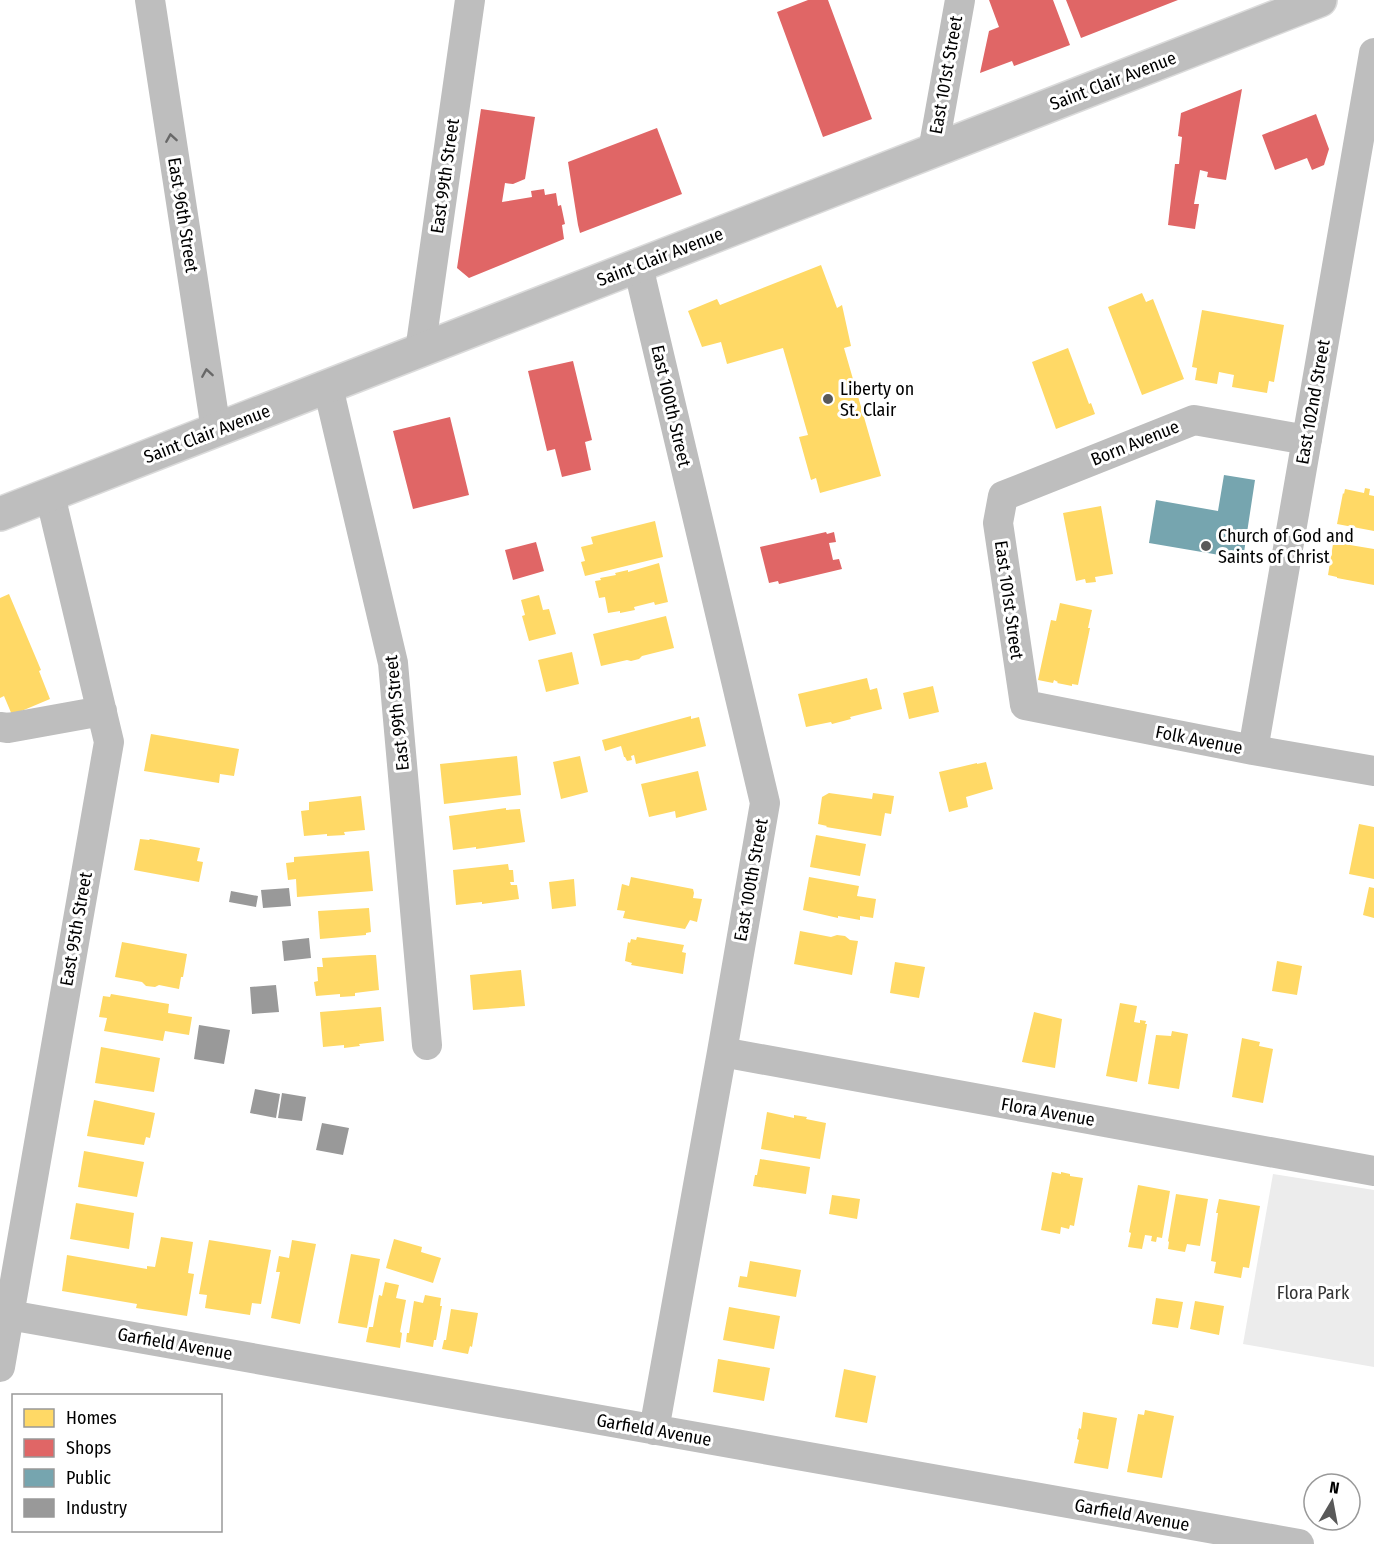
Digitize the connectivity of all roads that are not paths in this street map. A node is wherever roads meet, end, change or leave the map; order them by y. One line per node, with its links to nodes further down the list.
1 (150, 0): 10 (street, East 96th Street, one-way to 1)
2 (470, 0): 8 (street, East 99th Street)
3 (960, 0): 6 (street, East 101st Street)
4 (1320, 0): 6 (main road, Saint Clair Avenue)
5 (1374, 53): 11 (street, East 102nd Street)
6 (933, 151): 7 (main road, Saint Clair Avenue)
7 (638, 266): 8 (main road, Saint Clair Avenue); 21 (street, East 100th Street)
8 (420, 351): 9 (main road, Saint Clair Avenue)
9 (328, 387): 10 (main road, Saint Clair Avenue); 20 (street, East 99th Street)
10 (216, 430): 12 (main road, Saint Clair Avenue)
11 (1307, 440): 13 (street, Born Avenue); 18 (street, East 102nd Street)
12 (50, 495): 14 (main road, Saint Clair Avenue); 16 (street, East 95th Street)
13 (1003, 496): 15 (street, East 101st Street)
14 (0, 514)
15 (1025, 705): 18 (street, Folk Avenue)
16 (102, 711): 17 (street); 23 (street, East 95th Street)
17 (0, 727)
18 (1253, 750): 19 (street, Folk Avenue)
19 (1374, 771)
20 (427, 1045)
21 (722, 1052): 22 (street, Flora Avenue); 25 (street, East 100th Street)
22 (1374, 1171)
23 (9, 1315): 24 (street, East 95th Street); 25 (street, Garfield Avenue)
24 (0, 1367)
25 (654, 1430): 26 (street, Garfield Avenue)
26 (1299, 1544)

